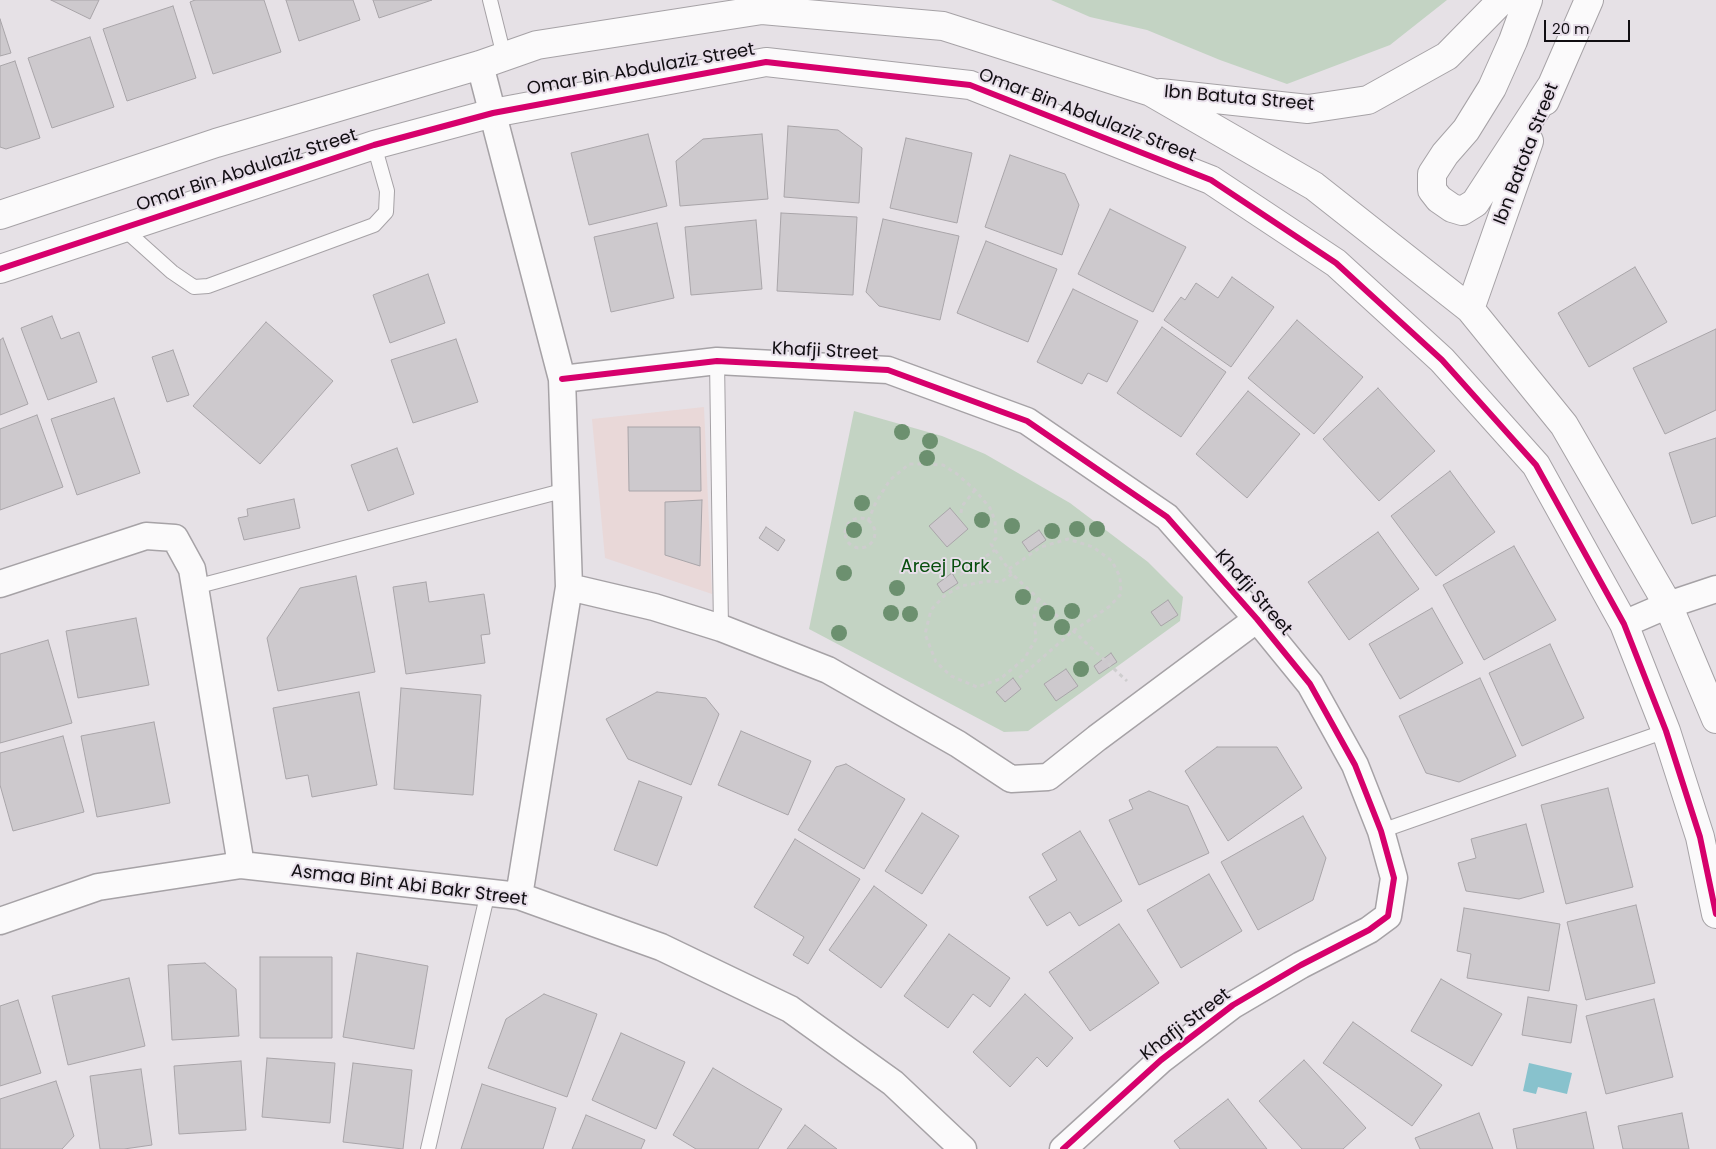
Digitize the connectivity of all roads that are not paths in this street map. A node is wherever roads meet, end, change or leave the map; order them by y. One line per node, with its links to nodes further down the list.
1 (490, 0): 5 (lane)
2 (1502, 0): 7 (street, Ibn Batuta Street)
3 (1528, 0): 6 (street)
4 (1589, 0): 6 (street, Ibn Batota Street)
5 (492, 61): 7 (street); 8 (street); 10 (street)
6 (1552, 85): 13 (street, Ibn Batota Street)
7 (1150, 92): 13 (street)
8 (493, 113): 9 (street, Omar Bin Abdulaziz Street); 15 (street); 23 (street, Omar Bin Abdulaziz Street)
9 (374, 145): 11 (street, Omar Bin Abdulaziz Street); 11 (lane)
10 (0, 215)
11 (123, 228): 12 (street, Omar Bin Abdulaziz Street)
12 (0, 269)
13 (1470, 309): 21 (street)
14 (717, 361): 15 (street, Khafji Street); 22 (street, Khafji Street); 24 (lane)
15 (562, 379): 16 (street)
16 (566, 490): 18 (street); 19 (lane)
17 (0, 584): 19 (street)
18 (569, 586): 24 (street); 30 (street)
19 (195, 587): 28 (street)
20 (1716, 589): 21 (street)
21 (1668, 605): 23 (street); 25 (street)
22 (1257, 619): 24 (street); 27 (street, Khafji Street)
23 (1624, 624): 26 (street, Omar Bin Abdulaziz Street)
24 (721, 628)
25 (1716, 719)
26 (1666, 732): 27 (lane); 31 (street, Omar Bin Abdulaziz Street)
27 (1381, 832): 35 (street, Khafji Street)
28 (242, 865): 29 (street, Asmaa Bint Abi Bakr Street); 32 (street, Asmaa Bint Abi Bakr Street)
29 (488, 892): 30 (street, Asmaa Bint Abi Bakr Street); 33 (lane)
30 (519, 896): 34 (street, Asmaa Bint Abi Bakr Street)
31 (1716, 914)
32 (0, 921)
33 (428, 1149)
34 (963, 1149)
35 (1063, 1149)

